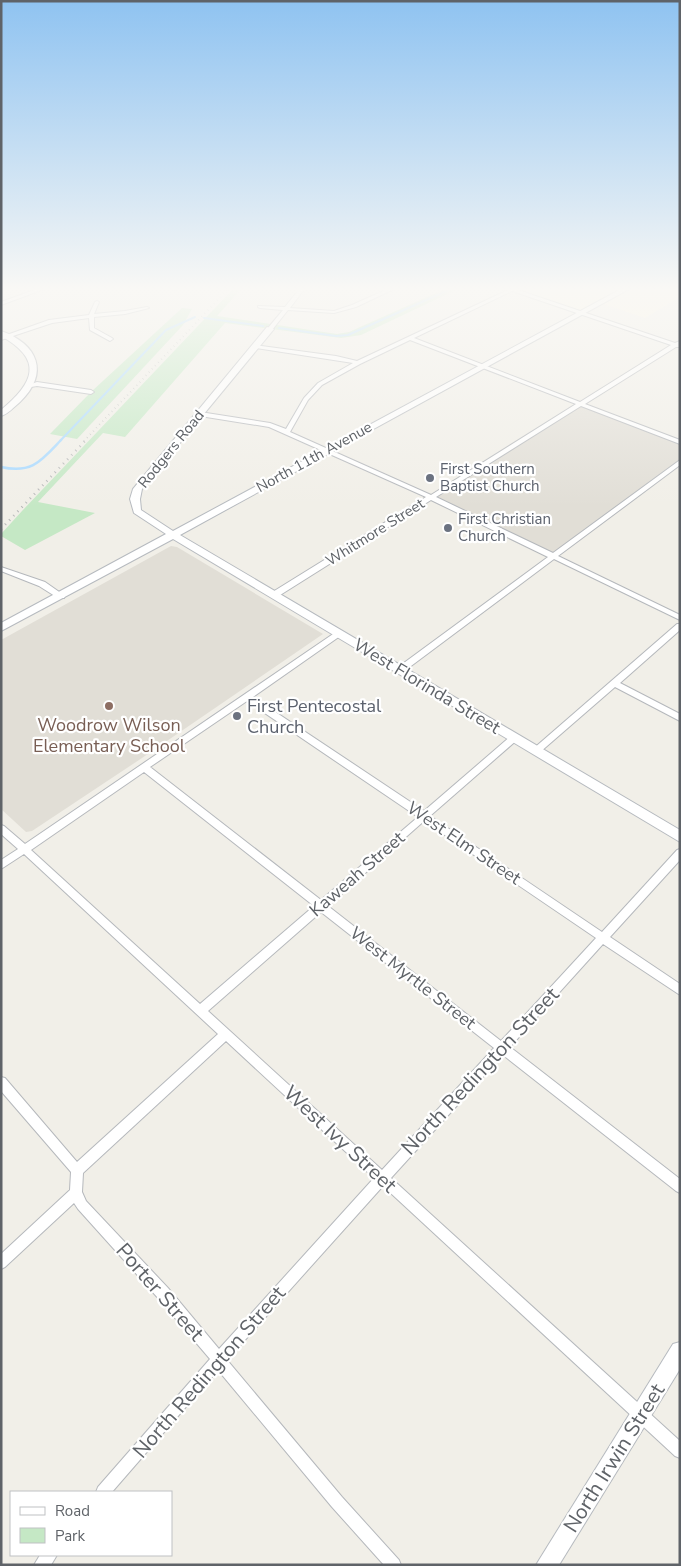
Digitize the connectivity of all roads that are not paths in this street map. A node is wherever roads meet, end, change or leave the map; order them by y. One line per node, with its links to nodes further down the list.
1 (33, 361): 10 (street)
2 (244, 361): 14 (street, Rodgers Road)
3 (350, 361): 8 (street)
4 (362, 361): 8 (street)
5 (472, 361): 9 (street)
6 (490, 361): 9 (street, North 11th Avenue)
7 (650, 361): 12 (street, Whitmore Street)
8 (358, 363): 15 (street)
9 (483, 365): 12 (street); 17 (street, North 11th Avenue)
10 (31, 385): 11 (street); 13 (street)
11 (91, 392)
12 (581, 404): 16 (street); 19 (street, Whitmore Street)
13 (1, 414)
14 (200, 414): 15 (street); 20 (street, Rodgers Road)
15 (287, 432): 17 (street)
16 (680, 442)
17 (327, 450): 19 (street); 20 (street, North 11th Avenue)
18 (680, 462): 21 (street)
19 (431, 497): 21 (street); 23 (street, Whitmore Street)
20 (173, 535): 23 (street, West Florinda Street); 24 (street, North 11th Avenue)
21 (553, 557): 25 (street); 29 (street)
22 (1, 569): 24 (street)
23 (274, 595): 28 (street, West Florinda Street)
24 (61, 596): 27 (street, North 11th Avenue)
25 (680, 618)
26 (680, 626): 30 (street)
27 (1, 628)
28 (339, 634): 29 (street, West Florinda Street); 31 (street)
29 (400, 670): 33 (street, West Florinda Street)
30 (614, 683): 32 (street); 34 (street)
31 (248, 697): 35 (street); 36 (street, West Elm Street)
32 (680, 718)
33 (514, 738): 34 (street, West Florinda Street); 36 (street, Kaweah Street)
34 (536, 751): 38 (street, West Florinda Street)
35 (145, 768): 39 (street); 42 (street, West Myrtle Street)
36 (424, 816): 42 (street, Kaweah Street); 43 (street, West Elm Street)
37 (1, 828): 39 (street, West Ivy Street)
38 (680, 837)
39 (25, 850): 41 (street); 45 (street, West Ivy Street)
40 (680, 852): 43 (street, North Redington Street)
41 (1, 865)
42 (321, 906): 45 (street, Kaweah Street); 47 (street, West Myrtle Street)
43 (602, 938): 44 (street, West Elm Street); 47 (street, North Redington Street)
44 (680, 990)
45 (200, 1010): 46 (street, West Ivy Street)
46 (226, 1034): 49 (street); 50 (street, West Ivy Street)
47 (502, 1048): 50 (street, North Redington Street); 51 (street, West Myrtle Street)
48 (1, 1082): 49 (street)
49 (77, 1170): 52 (street)
50 (382, 1178): 55 (street, North Redington Street); 56 (street, West Ivy Street)
51 (680, 1188)
52 (76, 1193): 53 (street); 55 (street, Porter Street)
53 (1, 1263)
54 (680, 1351): 56 (street, North Irwin Street)
55 (218, 1360): 58 (street, North Redington Street); 59 (street, Porter Street)
56 (640, 1414): 57 (street, West Ivy Street); 60 (street, North Irwin Street)
57 (680, 1451)
58 (104, 1491)
59 (394, 1565)
60 (548, 1565)

